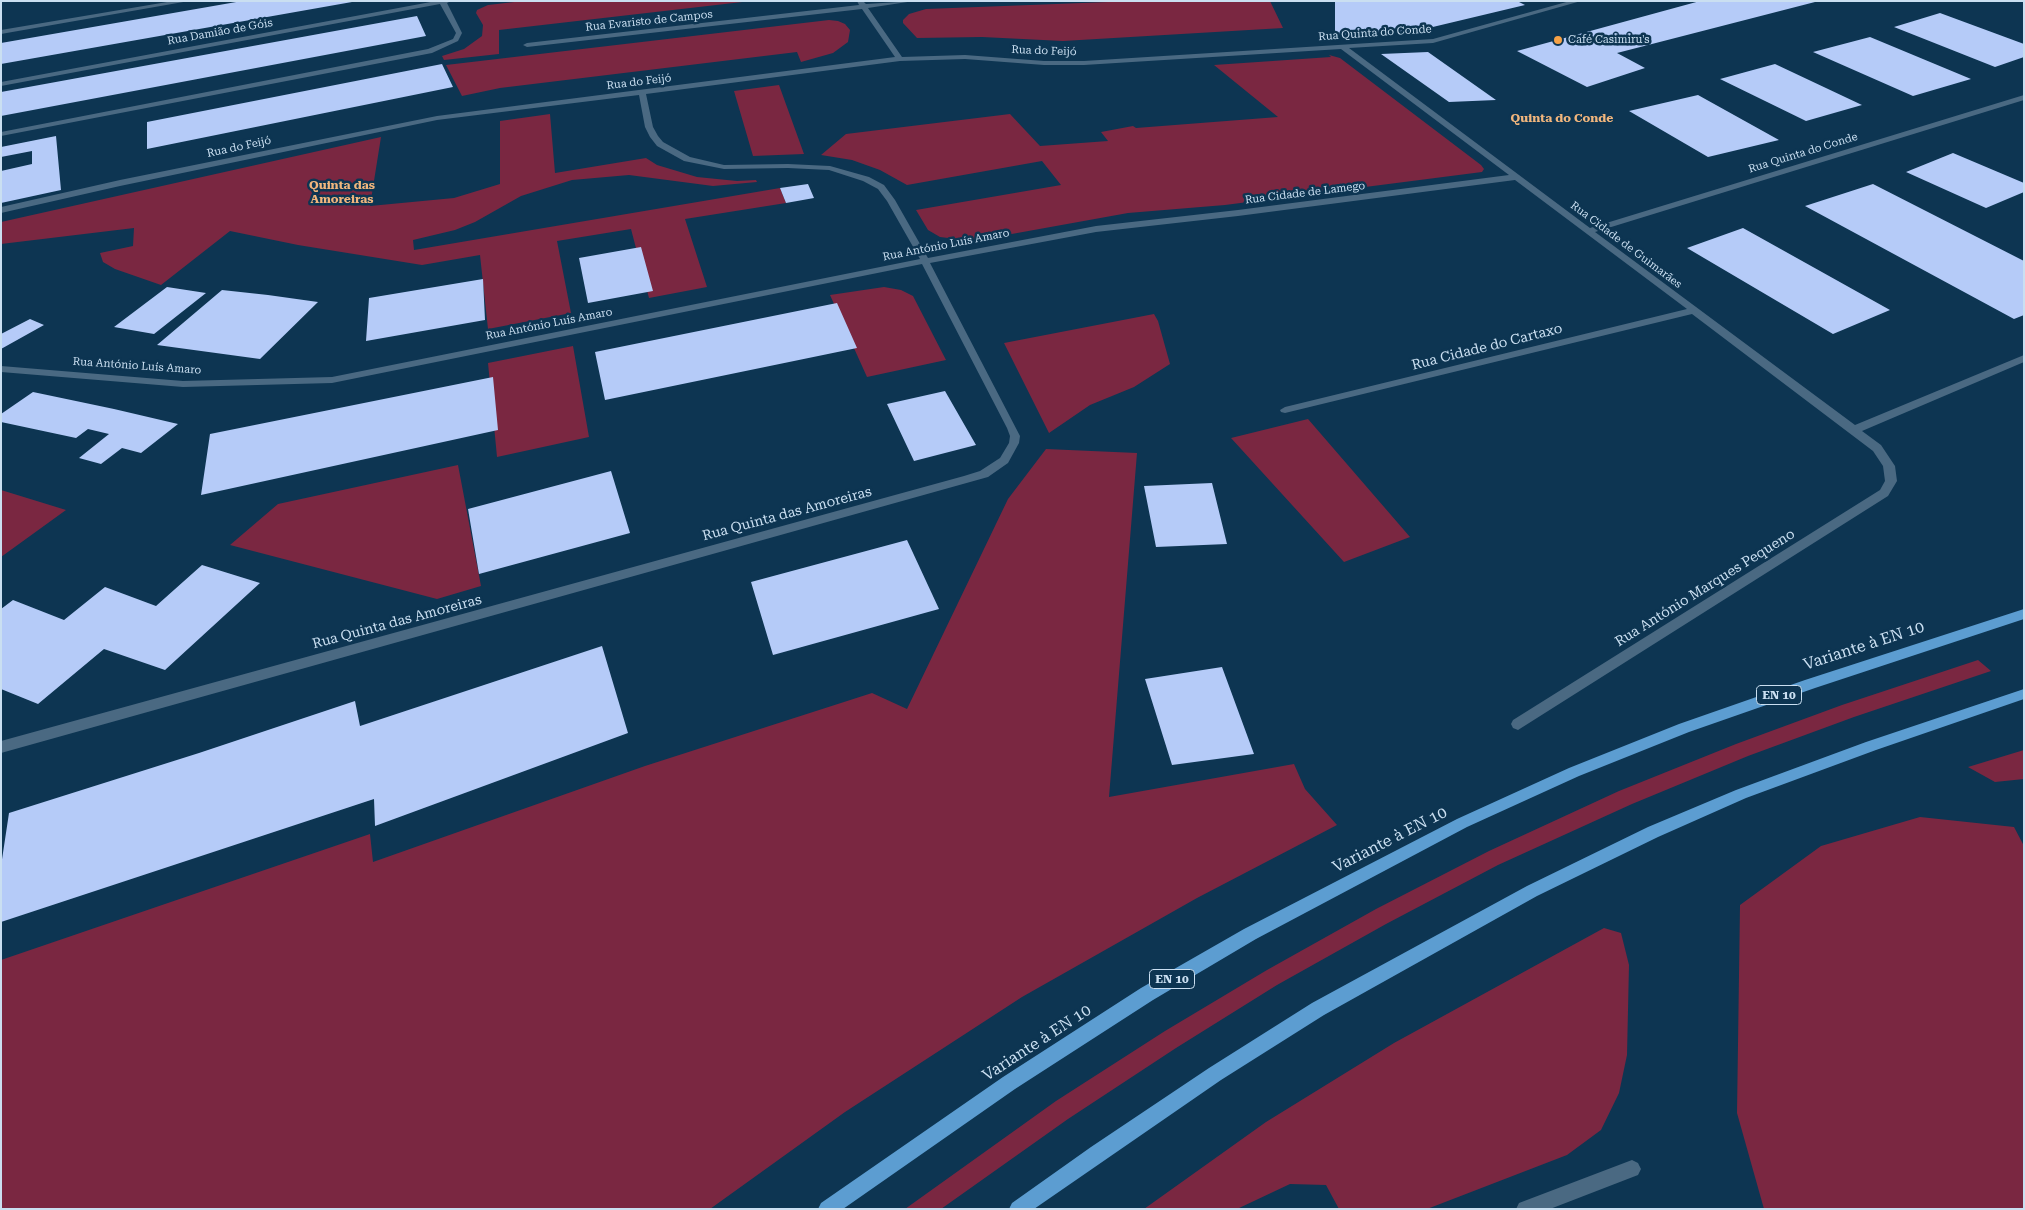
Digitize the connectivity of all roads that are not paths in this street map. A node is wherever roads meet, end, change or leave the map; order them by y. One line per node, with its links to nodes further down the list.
1 (186, 1): 8 (street)
2 (911, 1): 6 (street, Rua Evaristo de Campos)
3 (1541, 1): 7 (street)
4 (1578, 1): 7 (street, Rua Quinta do Conde)
5 (444, 2): 13 (street, Rua Damião de Góis); 16 (street)
6 (862, 4): 9 (street, Rua Evaristo de Campos); 12 (street)
7 (1554, 7): 10 (street, Rua Quinta do Conde)
8 (1, 32)
9 (527, 45)
10 (1343, 47): 11 (street, Rua Quinta do Conde); 17 (street, Rua Cidade de Guimarães)
11 (1289, 51): 12 (street, Rua do Feijó)
12 (900, 59): 14 (street, Rua do Feijó)
13 (1, 84)
14 (642, 93): 18 (street, Rua do Feijó); 21 (street, Rua Quinta das Amoreiras)
15 (2024, 97): 20 (street, Rua Quinta do Conde)
16 (1, 134)
17 (1516, 177): 19 (street, Rua Cidade de Lamego); 20 (street, Rua Cidade de Guimarães)
18 (1, 210)
19 (1096, 229): 21 (street, Rua António Luís Amaro)
20 (1589, 231): 22 (street, Rua Cidade de Guimarães)
21 (925, 261): 24 (street, Rua António Luís Amaro); 31 (street, Rua Quinta das Amoreiras)
22 (1695, 310): 25 (street, Rua Cidade do Cartaxo); 26 (street, Rua Cidade de Guimarães)
23 (2024, 358): 26 (street)
24 (1, 369)
25 (1285, 410)
26 (1854, 430): 27 (street, Rua Cidade de Guimarães)
27 (1889, 466): 30 (street, Rua António Marques Pequeno)
28 (2024, 614): 33 (main road, Variante à EN 10 / EN 10)
29 (2024, 694): 34 (main road)
30 (1518, 724)
31 (1, 747)
32 (1632, 1169): 35 (street)
33 (827, 1209)
34 (1018, 1209)
35 (1525, 1209)

